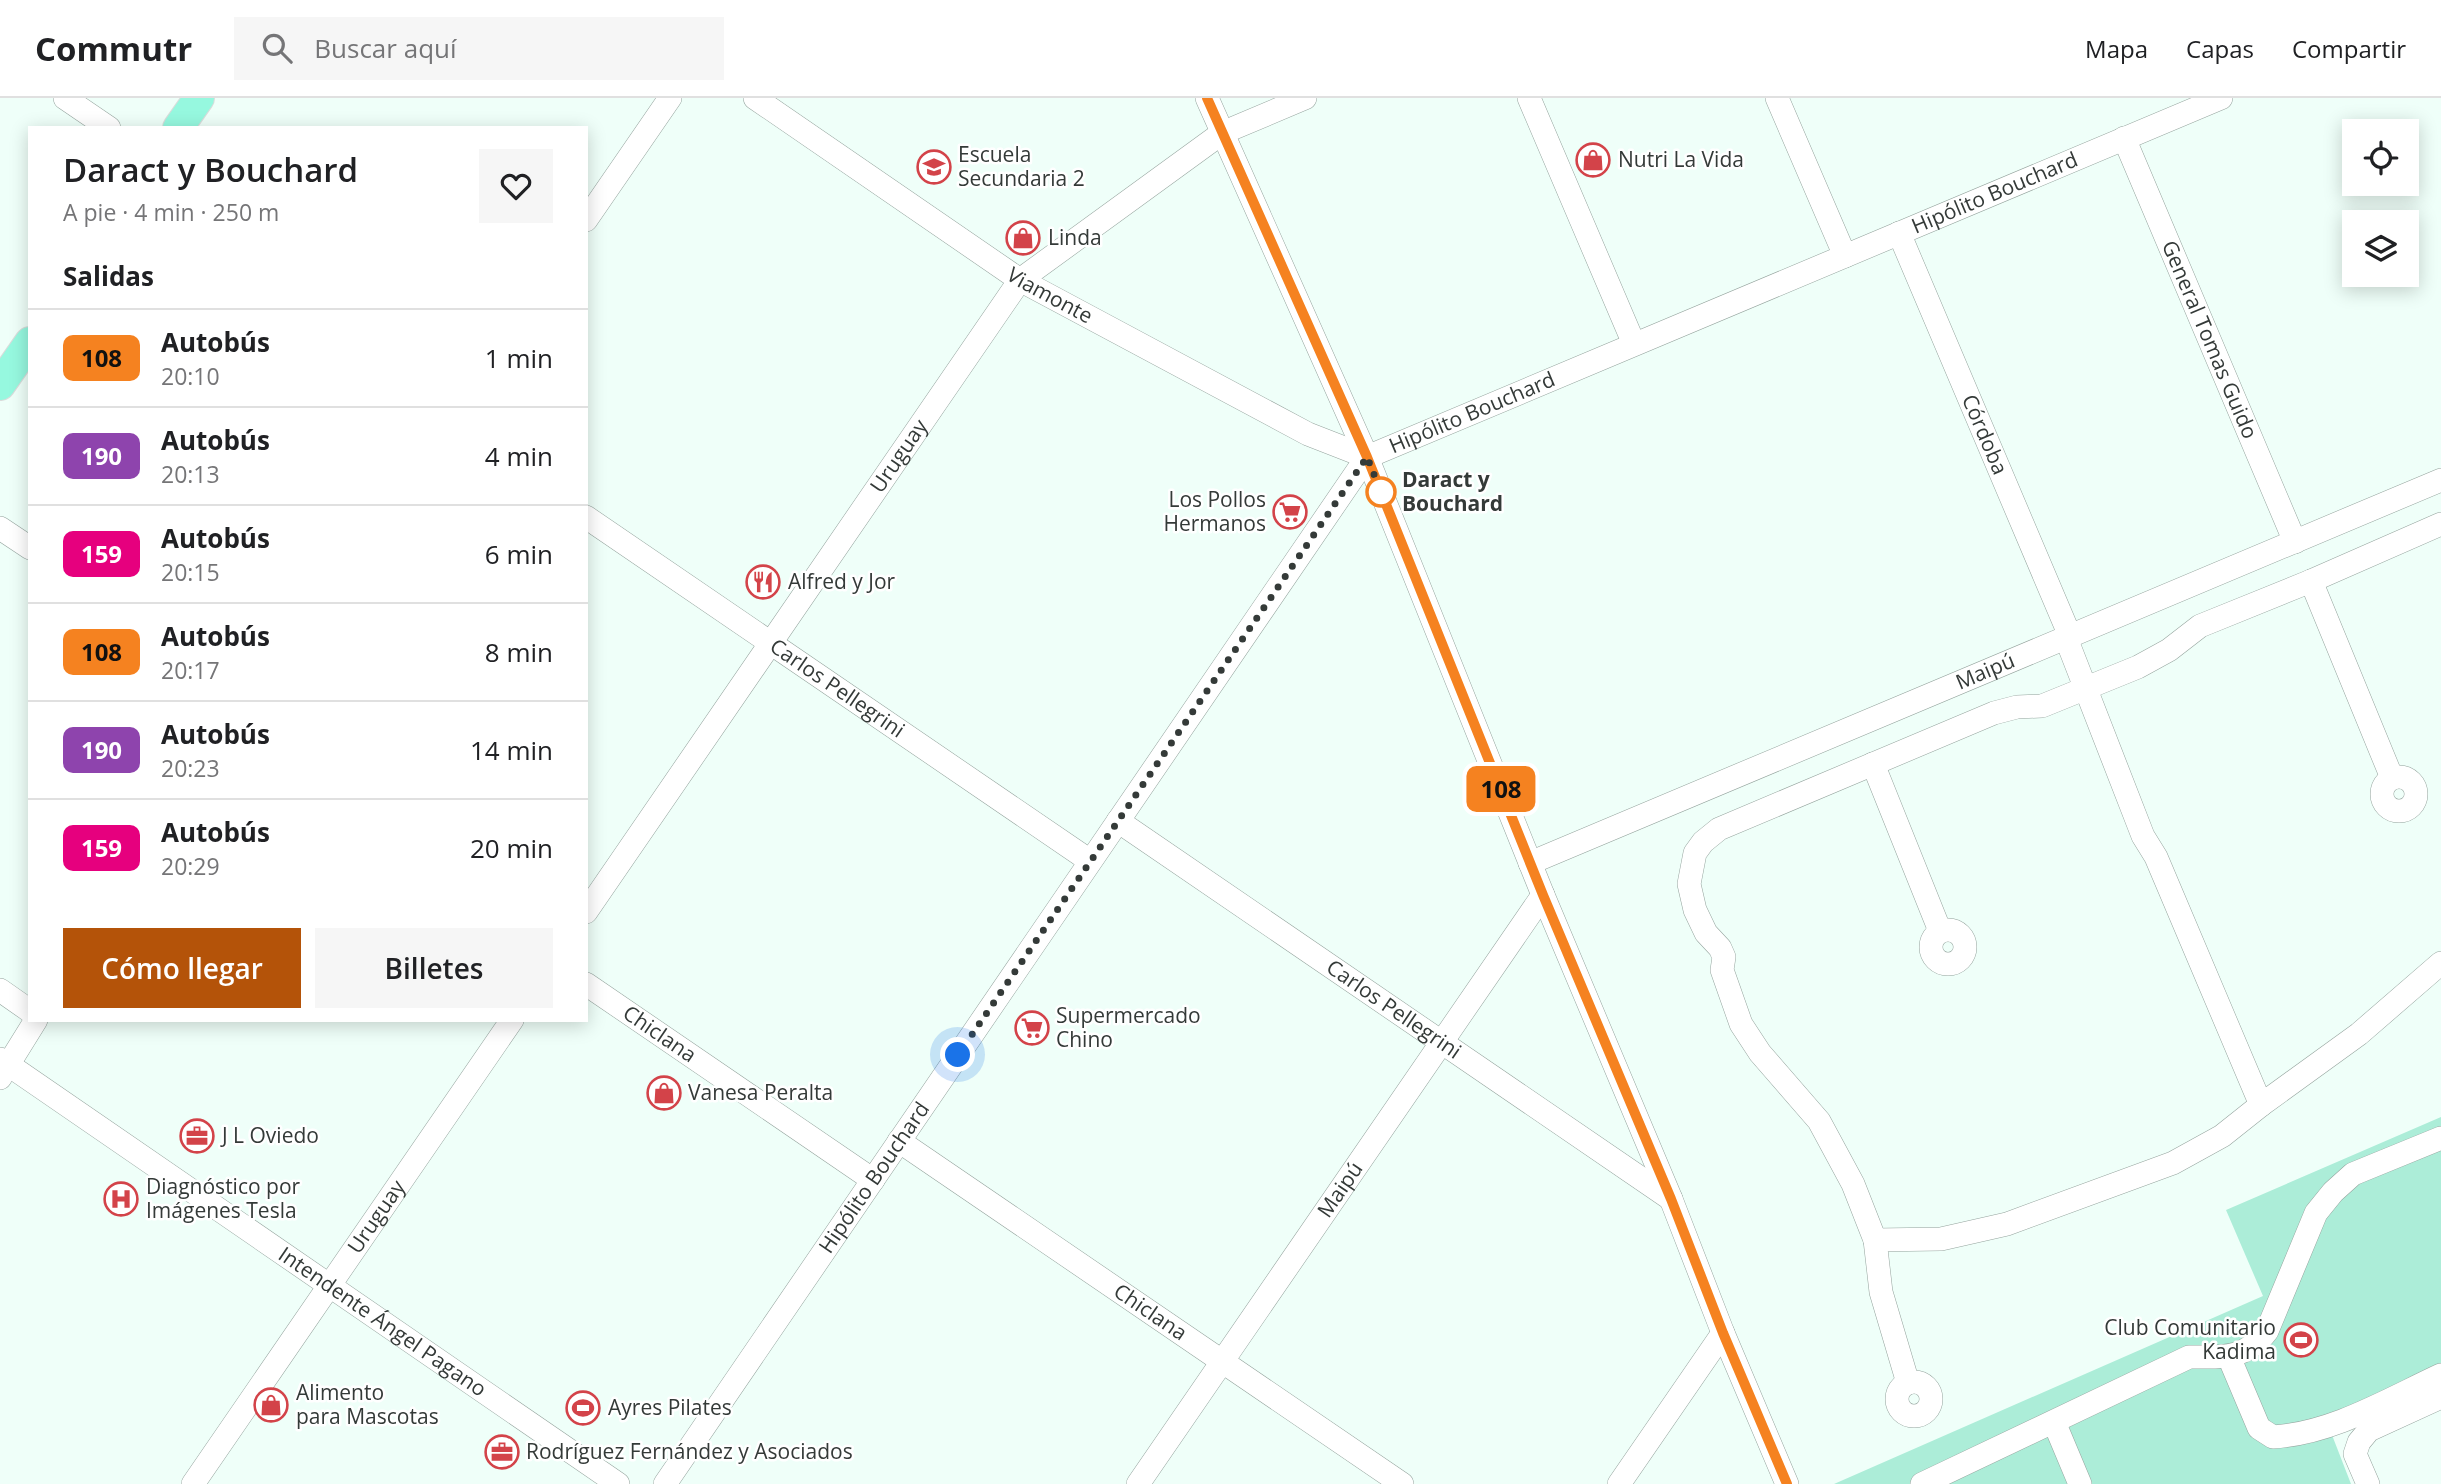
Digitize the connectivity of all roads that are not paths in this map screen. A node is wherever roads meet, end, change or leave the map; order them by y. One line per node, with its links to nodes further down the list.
1 (65, 98): 10 (street)
2 (199, 98): 11 (main road)
3 (670, 98): 14 (street)
4 (755, 98): 17 (street, Viamonte)
5 (1207, 98): 12 (street)
6 (1305, 98): 12 (street, Uruguay)
7 (1529, 98): 18 (street)
8 (1777, 98): 16 (street)
9 (2221, 98): 13 (street, Hipólito Bouchard)
10 (106, 126)
11 (179, 126)
12 (1222, 133): 17 (street, Uruguay); 21 (street)
13 (2124, 138): 15 (street, Hipólito Bouchard); 26 (street, General Tomas Guido)
14 (588, 217)
15 (1899, 233): 16 (street, Hipólito Bouchard); 29 (street, Córdoba)
16 (1844, 256): 18 (street, Hipólito Bouchard)
17 (1020, 280): 21 (street, Viamonte); 30 (street, Uruguay)
18 (1634, 344): 21 (street, Hipólito Bouchard)
19 (28, 345): 20 (main road)
20 (0, 385)
21 (1367, 457): 34 (street, Hipólito Bouchard); 36 (street)
22 (2441, 480): 26 (street, Maipú)
23 (588, 518): 30 (street, Carlos Pellegrini)
24 (2441, 524): 28 (street)
25 (0, 528): 27 (street)
26 (2295, 542): 29 (street, Maipú)
27 (28, 547)
28 (2311, 581): 31 (street); 33 (street)
29 (2068, 637): 31 (street, Córdoba); 36 (street, Maipú)
30 (771, 643): 35 (street, Carlos Pellegrini); 38 (street, Uruguay)
31 (2085, 688): 32 (street); 48 (street, Córdoba)
32 (1873, 764): 39 (street); 53 (street)
33 (2392, 778)
34 (1118, 821): 35 (street, Hipólito Bouchard); 46 (street, Carlos Pellegrini)
35 (1090, 861): 50 (street, Hipólito Bouchard)
36 (1530, 863): 37 (street)
37 (1543, 895): 46 (street, Maipú); 52 (street)
38 (588, 909)
39 (1940, 931)
40 (2441, 963): 48 (street)
41 (588, 985): 51 (street, Chiclana)
42 (0, 990): 43 (street)
43 (28, 1010)
44 (35, 1022): 47 (street)
45 (511, 1022): 54 (street, Uruguay)
46 (1441, 1042): 52 (street, Carlos Pellegrini); 57 (street, Maipú)
47 (3, 1068): 54 (street, Intendente Ángel Pagano)
48 (2261, 1105): 53 (street)
49 (2441, 1138): 56 (street)
50 (899, 1141): 51 (street, Hipólito Bouchard); 57 (street, Chiclana)
51 (873, 1180): 64 (street, Hipólito Bouchard)
52 (1671, 1199): 55 (street)
53 (1875, 1240): 59 (street)
54 (330, 1284): 62 (street, Uruguay); 63 (street, Intendente Ángel Pagano)
55 (1723, 1333): 67 (street); 68 (street)
56 (2229, 1357): 58 (street); 61 (street)
57 (1222, 1361): 65 (street, Maipú); 66 (street, Chiclana)
58 (2441, 1375)
59 (1908, 1382)
60 (2441, 1397): 71 (street)
61 (2054, 1422): 69 (street); 70 (street)
62 (193, 1484)
63 (618, 1484)
64 (665, 1484)
65 (1138, 1484)
66 (1402, 1484)
67 (1619, 1484)
68 (1787, 1484)
69 (1922, 1484)
70 (2080, 1484)
71 (2368, 1484)

